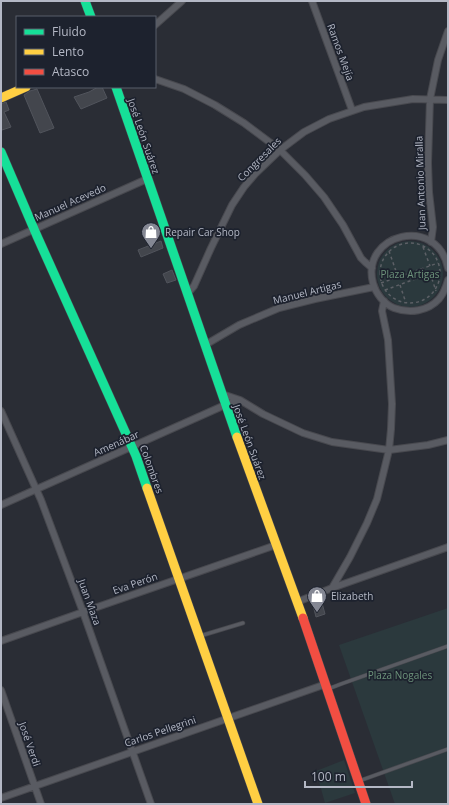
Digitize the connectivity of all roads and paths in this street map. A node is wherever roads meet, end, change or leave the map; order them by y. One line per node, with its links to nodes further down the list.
1 (85, 1): 4 (street)
2 (182, 1): 5 (street)
3 (312, 1): 13 (street, Ramos Mejía)
4 (91, 16)
5 (156, 24)
6 (448, 31): 11 (street, Juan Antonio Miralla)
7 (156, 79): 14 (street)
8 (24, 88): 10 (street)
9 (116, 88): 16 (street, José León Suárez)
10 (1, 98)
11 (430, 100): 12 (street, Congresales); 13 (street, Congresales); 18 (street, Juan Antonio Miralla)
12 (448, 100)
13 (352, 110): 14 (street, Congresales)
14 (280, 150): 26 (street); 36 (street, Congresales)
15 (1, 152): 17 (street, Colombres)
16 (147, 179): 17 (street, Manuel Acevedo); 36 (street, José León Suárez)
17 (34, 230): 20 (street, Manuel Acevedo); 46 (street, Colombres)
18 (431, 242): 19 (street); 24 (street)
19 (387, 243): 22 (path); 26 (street)
20 (1, 244)
21 (423, 245): 22 (path); 23 (path); 25 (path)
22 (389, 251): 29 (path); 31 (path)
23 (439, 263): 25 (path); 27 (path)
24 (448, 264)
25 (430, 266): 29 (path)
26 (372, 268): 33 (street)
27 (440, 270): 28 (path); 35 (path)
28 (430, 274): 32 (path); 35 (path)
29 (398, 277): 31 (path)
30 (448, 280): 37 (street)
31 (381, 284): 34 (path)
32 (400, 285): 34 (path); 39 (path)
33 (374, 287): 38 (street); 40 (street, Manuel Artigas)
34 (385, 290): 39 (path)
35 (436, 290): 37 (path); 39 (path)
36 (187, 294): 40 (street, José León Suárez)
37 (439, 299): 38 (street)
38 (384, 301): 47 (street)
39 (406, 303)
40 (205, 345): 41 (street, José León Suárez)
41 (222, 394): 42 (street); 43 (street, José León Suárez)
42 (239, 400): 43 (street, Amenábar); 47 (street)
43 (225, 405): 46 (street, Amenábar); 50 (street, José León Suárez)
44 (1, 410): 48 (street, Juan Maza)
45 (448, 440): 47 (street)
46 (132, 446): 48 (street, Amenábar); 52 (street, Colombres)
47 (389, 450): 53 (street)
48 (36, 490): 49 (street, Amenábar); 55 (street, Juan Maza)
49 (1, 505)
50 (276, 545): 52 (street, Eva Perón); 54 (street, José León Suárez)
51 (448, 547): 53 (street)
52 (180, 578): 55 (street, Eva Perón); 57 (street, Colombres)
53 (332, 588): 54 (street)
54 (297, 602): 60 (street, José León Suárez)
55 (83, 612): 58 (street, Eva Perón); 64 (street, Juan Maza)
56 (243, 623): 57 (lane)
57 (200, 636): 62 (street, Colombres)
58 (1, 642)
59 (448, 646): 60 (lane, Carlos Pellegrini)
60 (327, 687): 62 (street, Carlos Pellegrini); 65 (street, José León Suárez)
61 (1, 690): 66 (street, José Verdi)
62 (229, 718): 64 (street, Carlos Pellegrini); 70 (street, Colombres)
63 (448, 749): 65 (lane)
64 (132, 751): 66 (street, Carlos Pellegrini); 69 (street, Juan Maza)
65 (359, 781): 71 (street, José León Suárez)
66 (35, 786): 67 (street, Carlos Pellegrini); 68 (street, José Verdi)
67 (1, 798)
68 (41, 804)
69 (151, 804)
70 (258, 804)
71 (366, 804)

